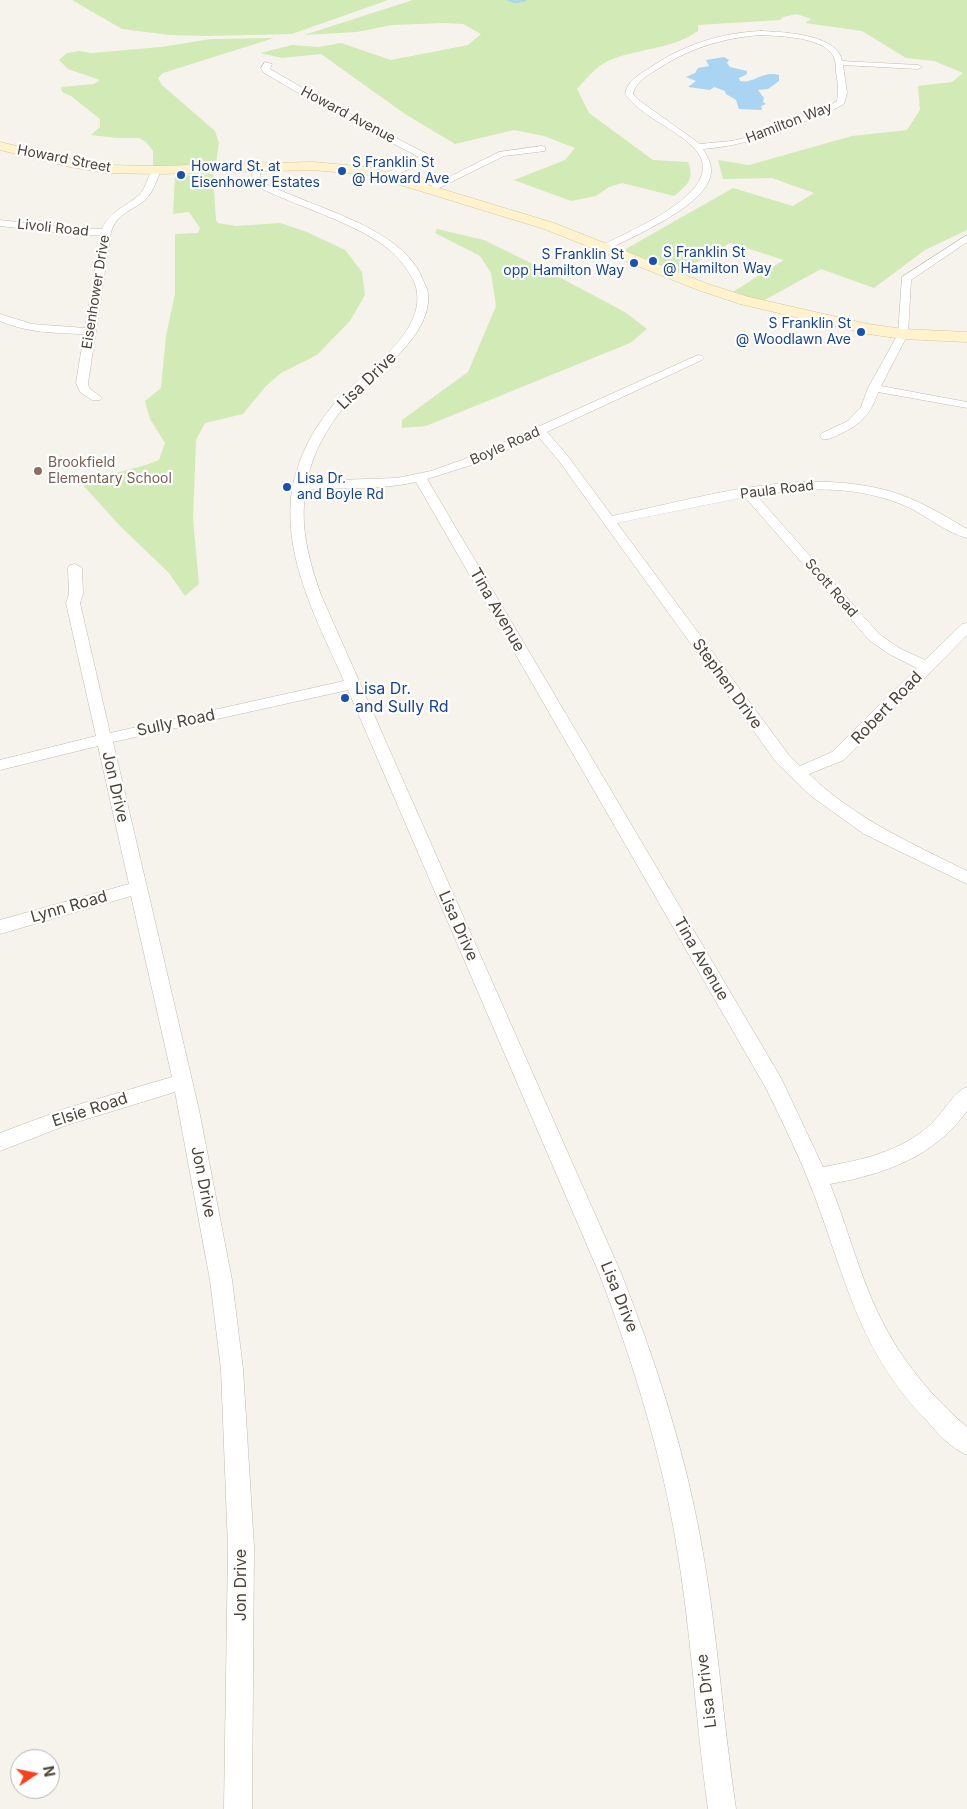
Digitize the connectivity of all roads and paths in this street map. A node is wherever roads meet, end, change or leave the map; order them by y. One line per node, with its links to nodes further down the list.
1 (839, 63): 3 (street); 5 (street, Hamilton Way); 5 (street)
2 (268, 64): 9 (street, Howard Avenue)
3 (918, 66)
4 (0, 146): 8 (main road, Howard Street)
5 (698, 147): 14 (street)
6 (542, 149): 10 (street)
7 (255, 167): 8 (main road, Howard Street); 9 (main road, Howard Street); 26 (street, Lisa Drive)
8 (157, 170): 12 (street, Eisenhower Drive)
9 (387, 176): 10 (main road, Howard Street)
10 (430, 189): 14 (main road, Howard Street)
11 (0, 222): 12 (street, Livoli Road)
12 (106, 232): 16 (street, Eisenhower Drive)
13 (967, 238): 17 (street)
14 (606, 247): 17 (main road, Howard Street)
15 (0, 317): 16 (street)
16 (90, 331): 21 (street, Eisenhower Drive)
17 (903, 334): 18 (main road, Howard Street); 20 (street)
18 (967, 336)
19 (698, 358): 23 (street, Boyle Road)
20 (874, 388): 22 (street); 24 (street)
21 (96, 398)
22 (967, 405)
23 (540, 431): 25 (street, Boyle Road); 28 (street, Stephen Drive)
24 (826, 436)
25 (420, 478): 26 (street, Boyle Road); 43 (street, Tina Avenue)
26 (300, 485): 33 (street, Lisa Drive)
27 (748, 492): 28 (street, Paula Road); 29 (street, Paula Road); 32 (street, Scott Road)
28 (609, 521): 36 (street, Stephen Drive)
29 (967, 534)
30 (75, 568): 34 (street, Jon Drive)
31 (967, 627): 32 (street, Robert Road)
32 (927, 667): 36 (street, Robert Road)
33 (353, 684): 34 (street, Sully Road); 46 (street, Lisa Drive)
34 (104, 739): 35 (street, Sully Road); 38 (street, Jon Drive)
35 (0, 766)
36 (797, 773): 37 (street, Stephen Drive)
37 (967, 878)
38 (138, 888): 39 (street, Lynn Road); 40 (street, Jon Drive)
39 (0, 927)
40 (182, 1082): 42 (street, Elsie Road); 45 (street, Jon Drive)
41 (967, 1095): 43 (street)
42 (0, 1142)
43 (818, 1177): 44 (street, Tina Avenue)
44 (967, 1443)
45 (238, 1809)
46 (722, 1809)

